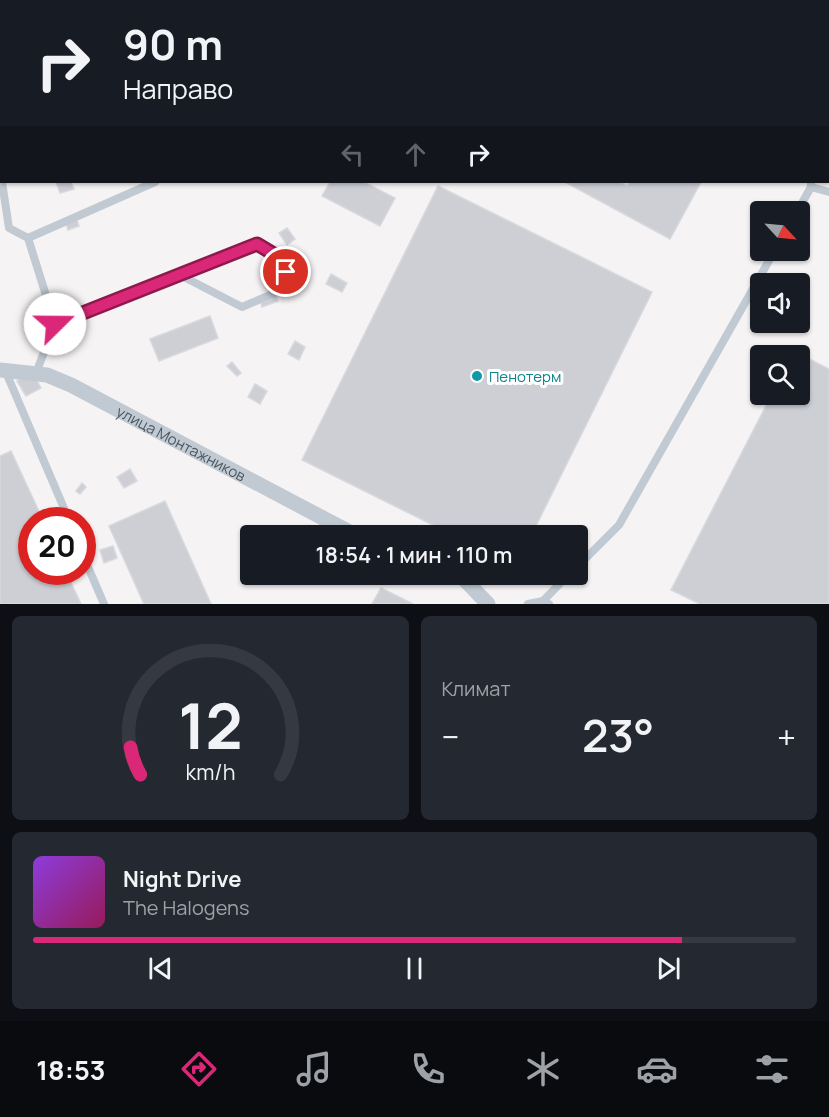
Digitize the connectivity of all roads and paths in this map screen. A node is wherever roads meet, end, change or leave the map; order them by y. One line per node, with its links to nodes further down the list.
1 (2, 183): 6 (lane)
2 (153, 183): 6 (lane)
3 (811, 184): 4 (lane); 5 (lane)
4 (829, 192)
5 (802, 201)
6 (28, 238): 9 (lane)
7 (769, 261): 14 (lane)
8 (180, 275): 8 (lane); 9 (lane)
9 (55, 324): 11 (lane)
10 (2, 370): 11 (street, улица Монтажников); 12 (lane)
11 (36, 374): 13 (street, улица Монтажников)
12 (63, 507)
13 (336, 525)
14 (588, 556)
15 (96, 585): 19 (lane)
16 (470, 585): 20 (street)
17 (560, 585): 18 (lane)
18 (546, 602): 21 (lane)
19 (104, 604)
20 (489, 604)
21 (528, 604)

